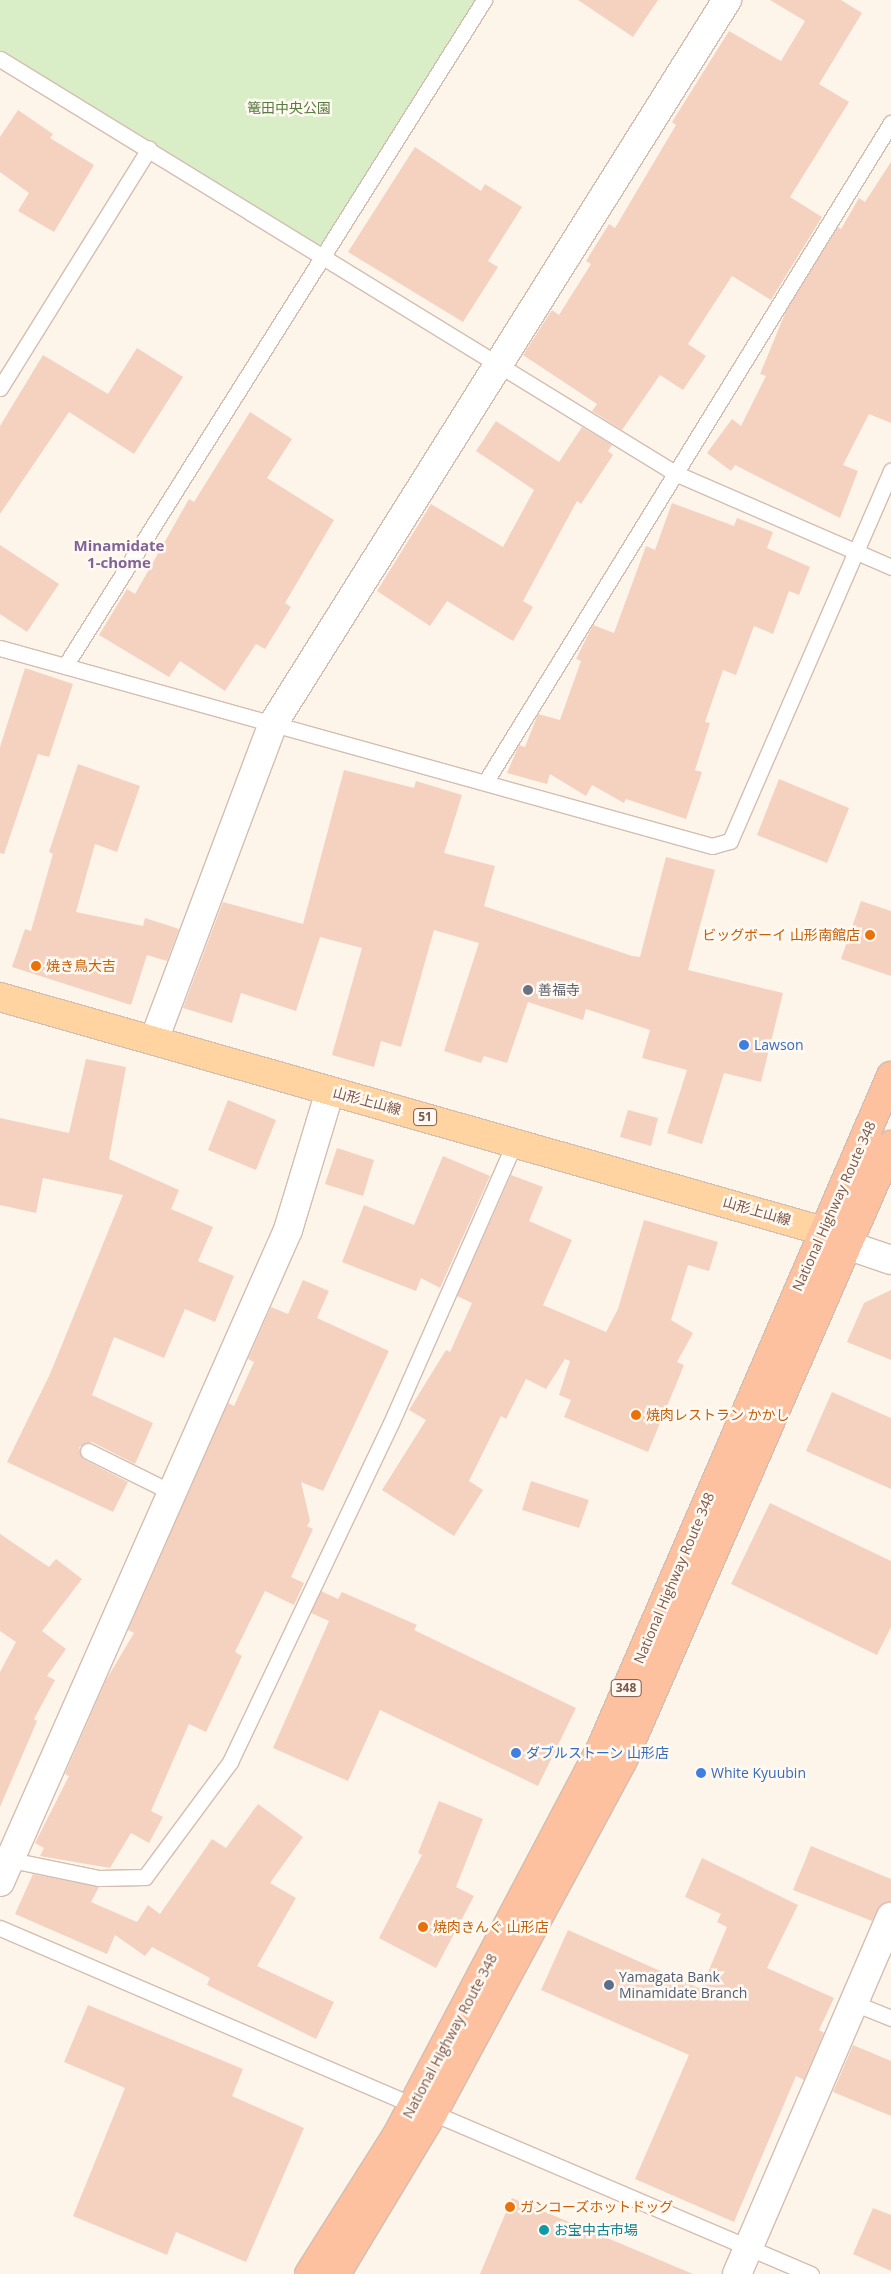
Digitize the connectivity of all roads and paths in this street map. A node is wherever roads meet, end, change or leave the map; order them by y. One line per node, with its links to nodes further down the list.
1 (484, 0): 6 (lane)
2 (727, 0): 7 (street)
3 (0, 59): 5 (lane)
4 (891, 123): 10 (lane)
5 (149, 149): 6 (lane); 8 (lane)
6 (323, 257): 7 (lane); 14 (lane)
7 (496, 366): 10 (lane); 15 (street)
8 (0, 388)
9 (891, 471): 11 (lane)
10 (675, 473): 11 (lane); 16 (lane)
11 (856, 552): 12 (lane); 16 (lane)
12 (891, 567)
13 (0, 648): 14 (lane)
14 (65, 666): 15 (lane)
15 (273, 724): 16 (lane); 18 (street)
16 (486, 781)
17 (0, 997): 18 (main road, 山形上山線 / 51)
18 (154, 1040): 20 (main road, 山形上山線 / 51)
19 (891, 1076): 23 (highway, National Highway Route 348 / 348)
20 (330, 1091): 21 (main road, 山形上山線 / 51); 27 (street)
21 (515, 1142): 23 (main road, 山形上山線 / 51); 28 (lane)
22 (891, 1145): 24 (highway, National Highway Route 348 / 348)
23 (823, 1230): 24 (main road, 山形上山線 / 51); 33 (highway, National Highway Route 348 / 348)
24 (847, 1245): 25 (street); 33 (highway, National Highway Route 348 / 348)
25 (891, 1260)
26 (88, 1451): 27 (lane)
27 (173, 1493): 28 (street)
28 (5, 1871)
29 (891, 1917): 31 (street)
30 (0, 1928): 33 (lane)
31 (854, 2003): 32 (lane); 34 (street)
32 (891, 2018)
33 (423, 2109): 34 (lane); 35 (highway, National Highway Route 348 / 348); 36 (highway, National Highway Route 348 / 348)
34 (749, 2247): 37 (street); 38 (lane)
35 (309, 2274)
36 (336, 2274)
37 (737, 2274)
38 (811, 2274)

